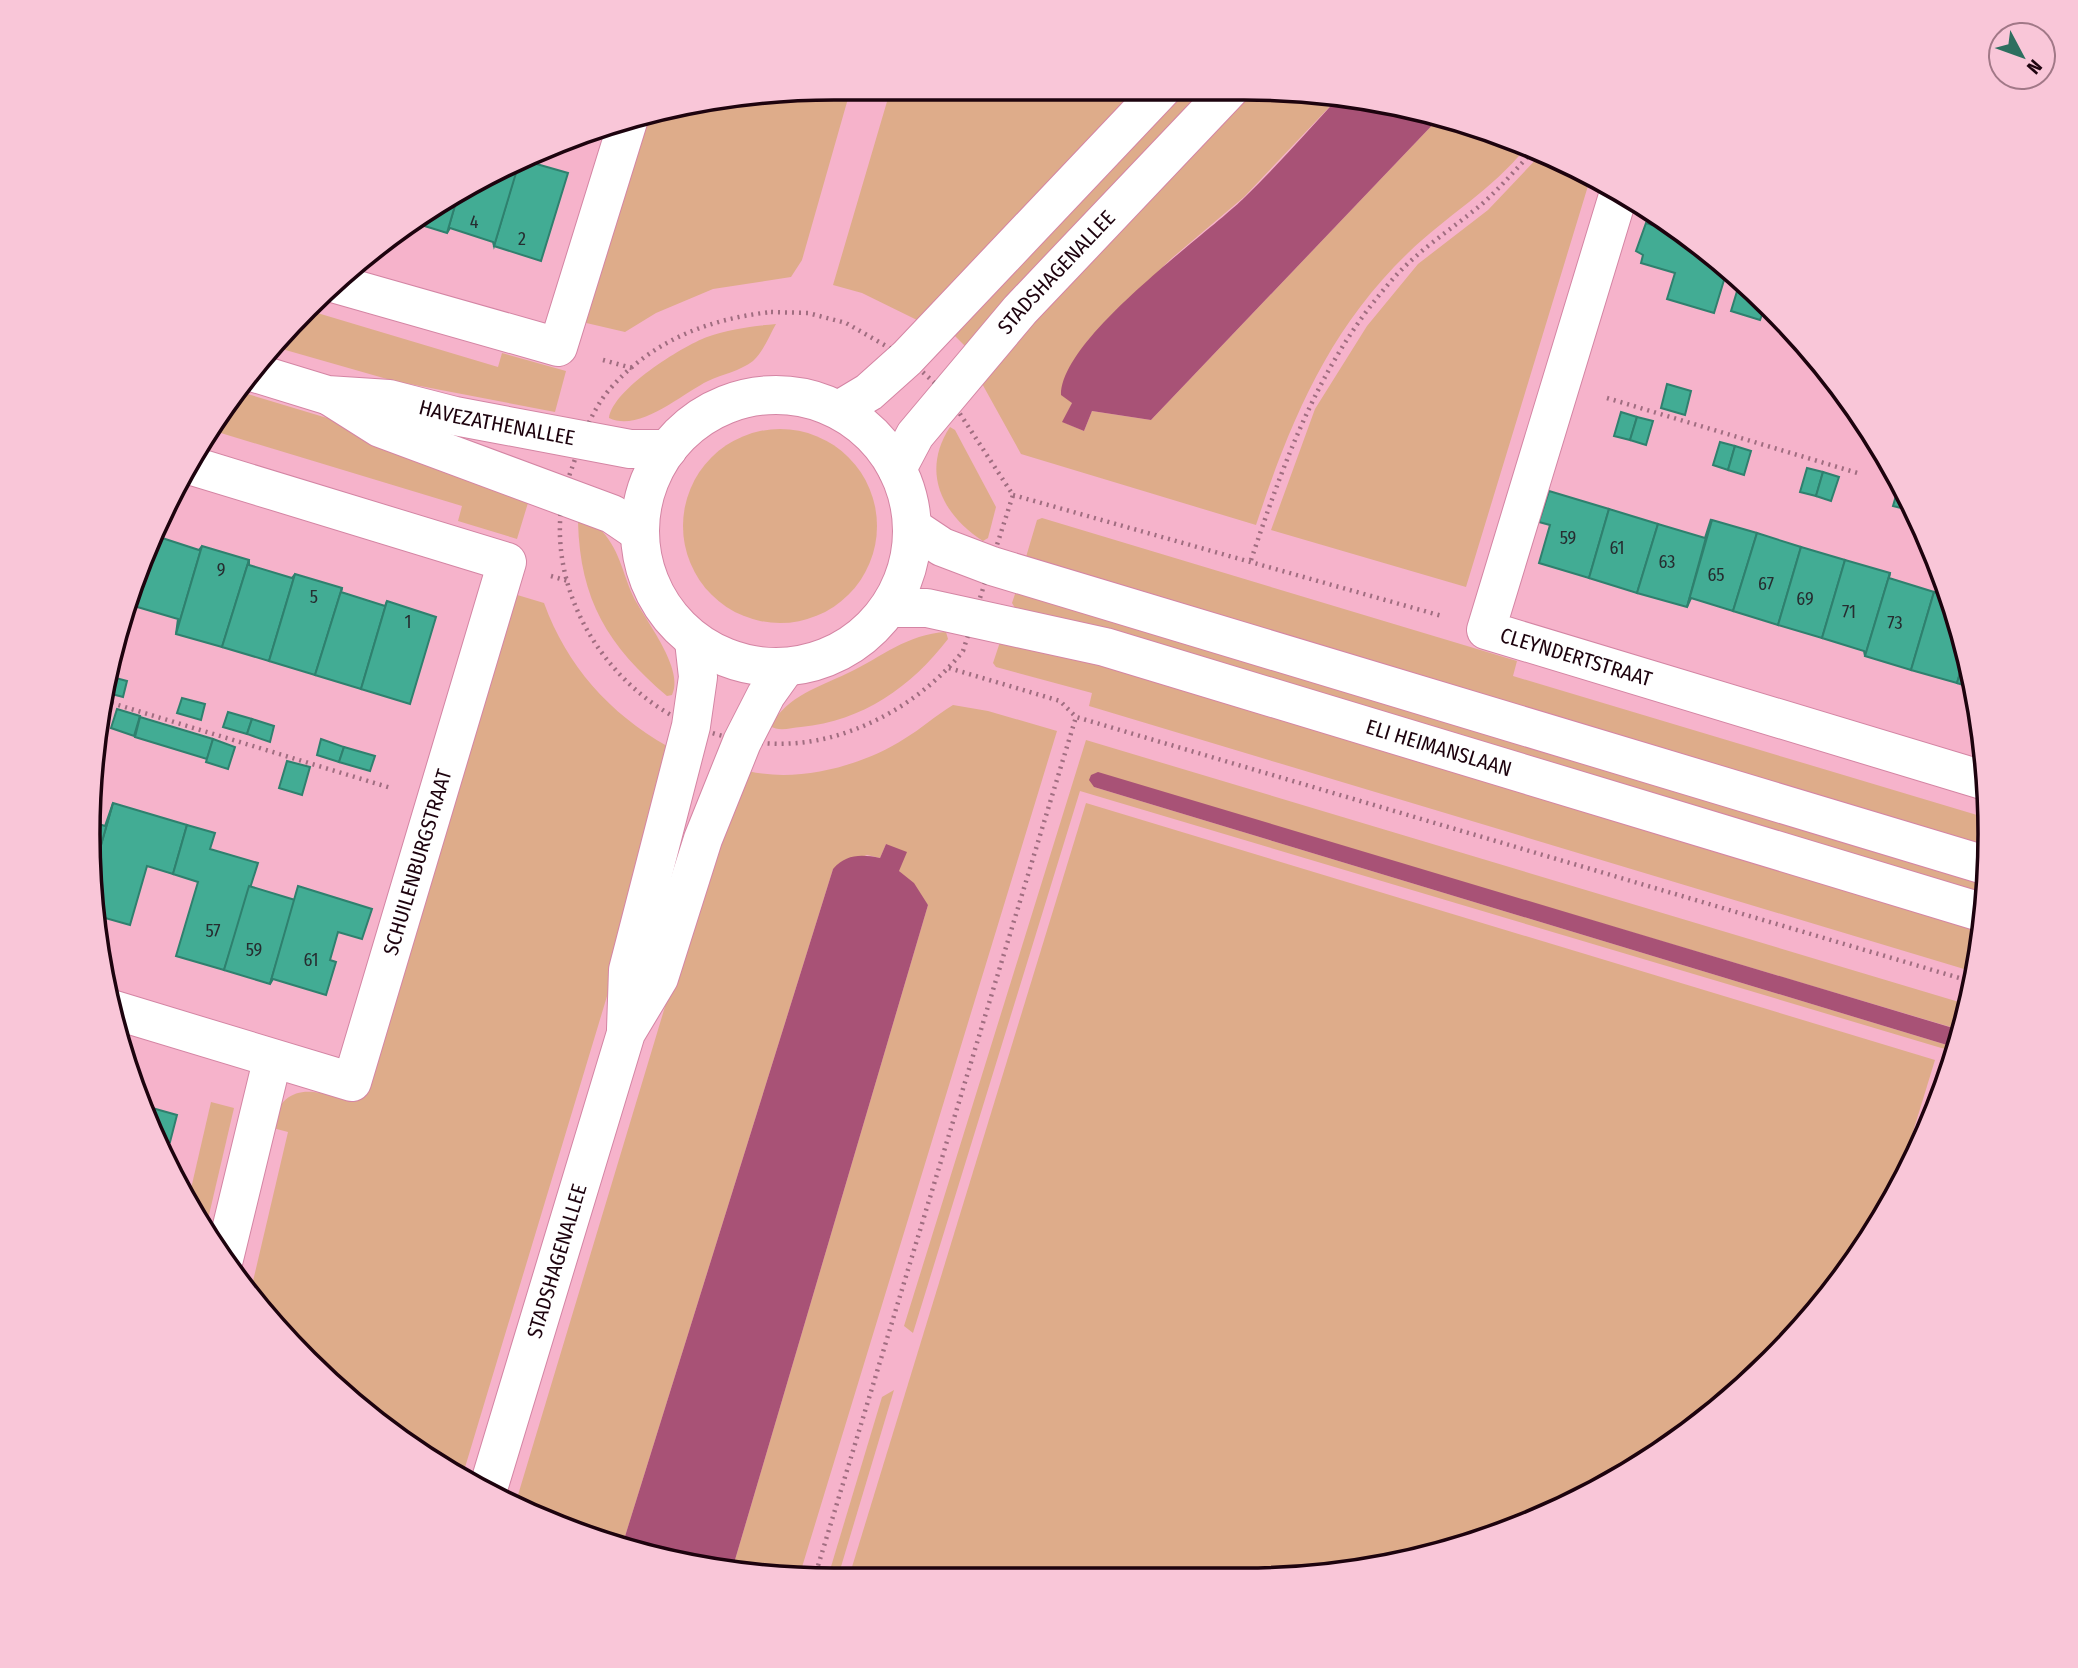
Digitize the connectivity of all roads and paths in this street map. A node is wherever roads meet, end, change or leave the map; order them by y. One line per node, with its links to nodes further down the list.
1 (1152, 100): 7 (street)
2 (1220, 100): 11 (street, STADSHAGENALLEE)
3 (625, 131): 6 (street)
4 (1527, 157): 22 (path)
5 (1617, 201): 9 (street, CLEYNDERTSTRAAT)
6 (345, 287)
7 (907, 358): 11 (path); 12 (street); 13 (path)
8 (261, 375): 10 (street, HAVEZATHENALLEE)
9 (1561, 384): 17 (path); 26 (street, CLEYNDERTSTRAAT)
10 (327, 394): 13 (street, HAVEZATHENALLEE); 18 (street, HAVEZATHENALLEE)
11 (947, 394): 16 (street, STADSHAGENALLEE); 19 (path)
12 (839, 410): 14 (street); 16 (street)
13 (582, 439): 14 (street, HAVEZATHENALLEE); 18 (path)
14 (668, 449): 21 (street)
15 (198, 468): 35 (street, SCHUILENBURGSTRAAT)
16 (897, 469): 20 (street)
17 (1861, 474)
18 (564, 494): 21 (street, HAVEZATHENALLEE); 32 (path)
19 (1013, 495): 22 (path); 23 (path)
20 (912, 527): 23 (street); 24 (street)
21 (640, 533): 27 (street)
22 (1251, 560): 26 (path)
23 (992, 566): 25 (path); 36 (street)
24 (889, 608): 25 (street, ELI HEIMANSLAAN); 28 (street)
25 (975, 618): 29 (path); 37 (street, ELI HEIMANSLAAN)
26 (1486, 630): 34 (street, CLEYNDERTSTRAAT)
27 (694, 641): 28 (street); 32 (street, STADSHAGENALLEE)
28 (786, 667): 33 (street, STADSHAGENALLEE)
29 (949, 668): 31 (path); 33 (path)
30 (112, 703): 35 (path)
31 (1076, 717): 38 (path); 44 (path)
32 (691, 726): 33 (path); 40 (street, STADSHAGENALLEE)
33 (742, 742): 40 (street, STADSHAGENALLEE)
34 (1976, 778)
35 (436, 802): 41 (street, SCHUILENBURGSTRAAT)
36 (1977, 863)
37 (1974, 910)
38 (1963, 979)
39 (122, 1013): 41 (street, SCHUILENBURGSTRAAT)
40 (626, 1033): 43 (street, STADSHAGENALLEE)
41 (272, 1061): 42 (street)
42 (227, 1247)
43 (490, 1483)
44 (817, 1568)

